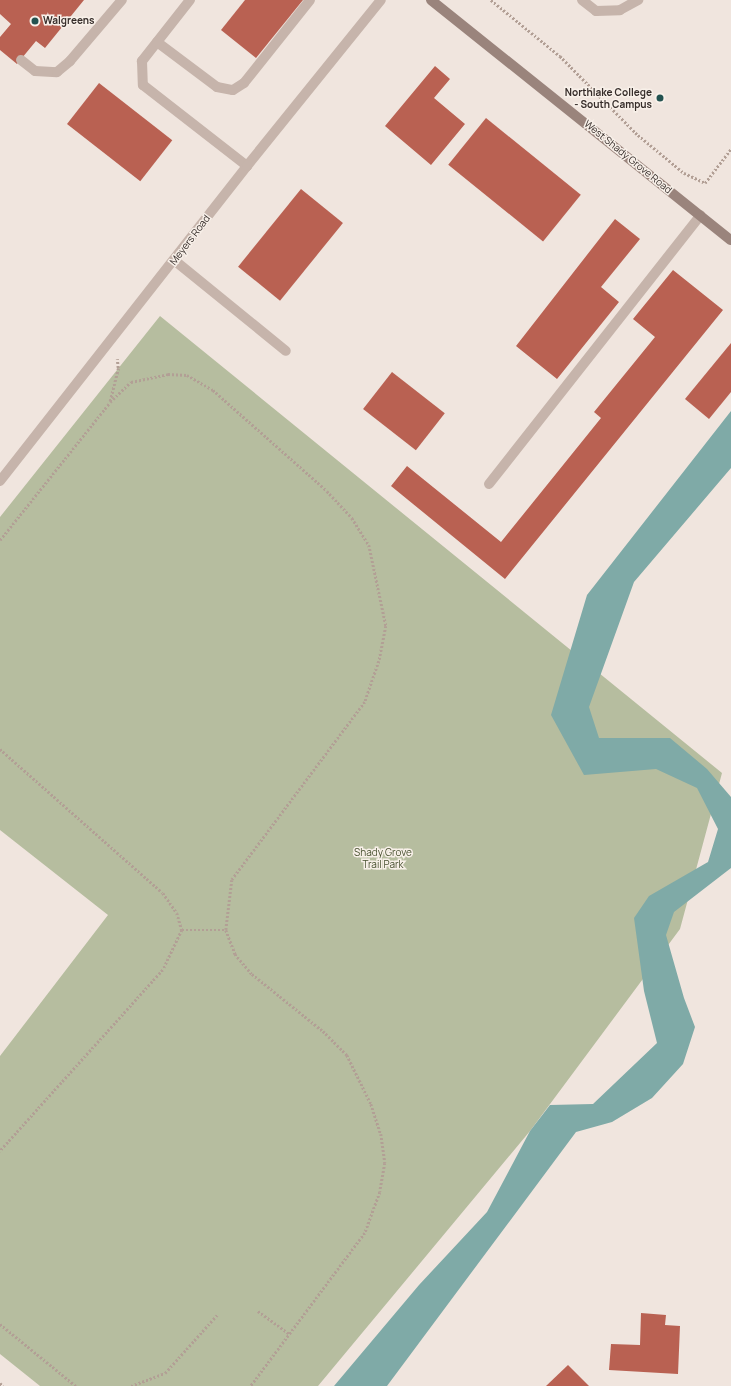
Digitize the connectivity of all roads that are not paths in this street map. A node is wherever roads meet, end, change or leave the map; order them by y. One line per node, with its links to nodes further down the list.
1 (122, 0): 9 (street)
2 (190, 0): 8 (street)
3 (310, 0): 8 (street)
4 (381, 0): 10 (street, Meyers Road)
5 (431, 0): 11 (main road, West Shady Grove Road)
6 (582, 0): 7 (street)
7 (638, 0)
8 (156, 42): 10 (street)
9 (21, 60)
10 (247, 166): 13 (street, Meyers Road)
11 (701, 215): 12 (main road, West Shady Grove Road); 16 (street)
12 (731, 240)
13 (174, 260): 14 (street); 15 (street, Meyers Road)
14 (286, 351)
15 (0, 481)
16 (489, 484)

